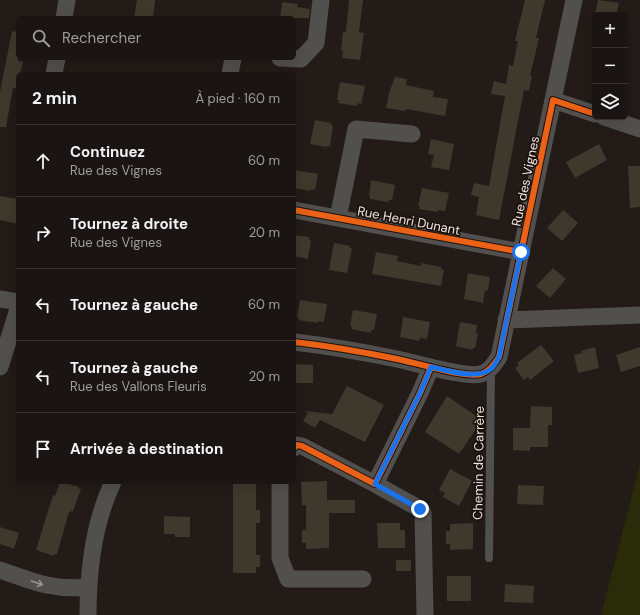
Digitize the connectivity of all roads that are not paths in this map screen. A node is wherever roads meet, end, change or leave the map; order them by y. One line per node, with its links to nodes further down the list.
1 (67, 0): 4 (street)
2 (321, 0): 7 (street)
3 (574, 0): 10 (street, Rue des Vignes)
4 (64, 16)
5 (57, 60): 8 (street)
6 (233, 60): 9 (street)
7 (296, 60)
8 (54, 72)
9 (230, 72)
10 (553, 100): 11 (street); 17 (street, Rue des Vignes)
11 (592, 113)
12 (613, 120): 13 (street)
13 (640, 129)
14 (412, 134): 16 (street)
15 (296, 210): 16 (street, Rue Henri Dunant)
16 (338, 218): 17 (street, Rue Henri Dunant)
17 (521, 252): 22 (street, Rue des Vignes)
18 (0, 299): 19 (street)
19 (16, 302)
20 (640, 315): 22 (street)
21 (16, 316): 24 (street)
22 (506, 320): 26 (street, Rue des Vignes)
23 (296, 342): 25 (street)
24 (0, 367)
25 (431, 367): 26 (street); 30 (street)
26 (491, 368): 31 (lane, Chemin de Carrère)
27 (296, 446): 30 (street)
28 (112, 484): 34 (street)
29 (280, 484): 33 (street)
30 (375, 484): 36 (street)
31 (489, 558)
32 (0, 570): 34 (street, one-way to 34)
33 (363, 579)
34 (88, 587): 35 (street)
35 (88, 615)
36 (425, 615)

